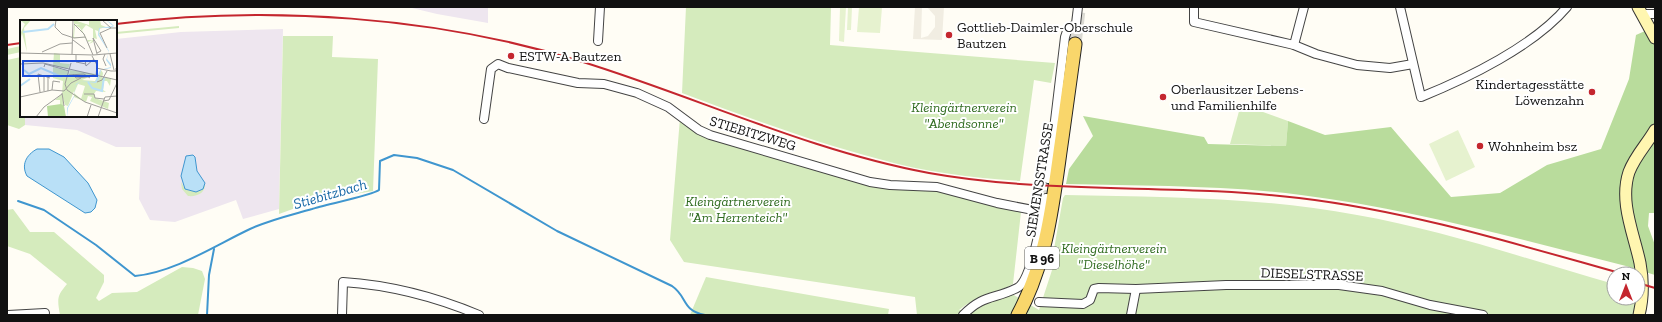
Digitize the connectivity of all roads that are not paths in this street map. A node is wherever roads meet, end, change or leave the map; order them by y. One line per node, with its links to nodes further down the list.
1 (600, 7): 10 (street)
2 (1078, 7): 16 (street)
3 (1194, 7): 12 (street)
4 (1304, 7): 12 (street)
5 (1400, 7): 13 (street)
6 (1568, 7): 13 (street)
7 (1641, 10): 8 (street); 9 (street)
8 (1655, 14)
9 (1655, 38)
10 (598, 41)
11 (1075, 44): 27 (main road, SIEMENSSTRASSE / B 96)
12 (1294, 45): 13 (street)
13 (1413, 64)
14 (484, 119): 18 (street, STIEBITZWEG)
15 (1653, 138): 30 (street)
16 (1048, 179)
17 (1046, 198): 18 (street)
18 (1043, 212): 26 (street)
19 (1136, 289): 20 (street, DIESELSTRASSE); 28 (street); 29 (street, DIESELSTRASSE)
20 (1039, 302)
21 (464, 312): 24 (street); 25 (street)
22 (45, 313): 23 (street)
23 (8, 315)
24 (342, 315)
25 (480, 315)
26 (962, 315)
27 (1018, 315)
28 (1131, 315)
29 (1483, 315)
30 (1639, 315)

